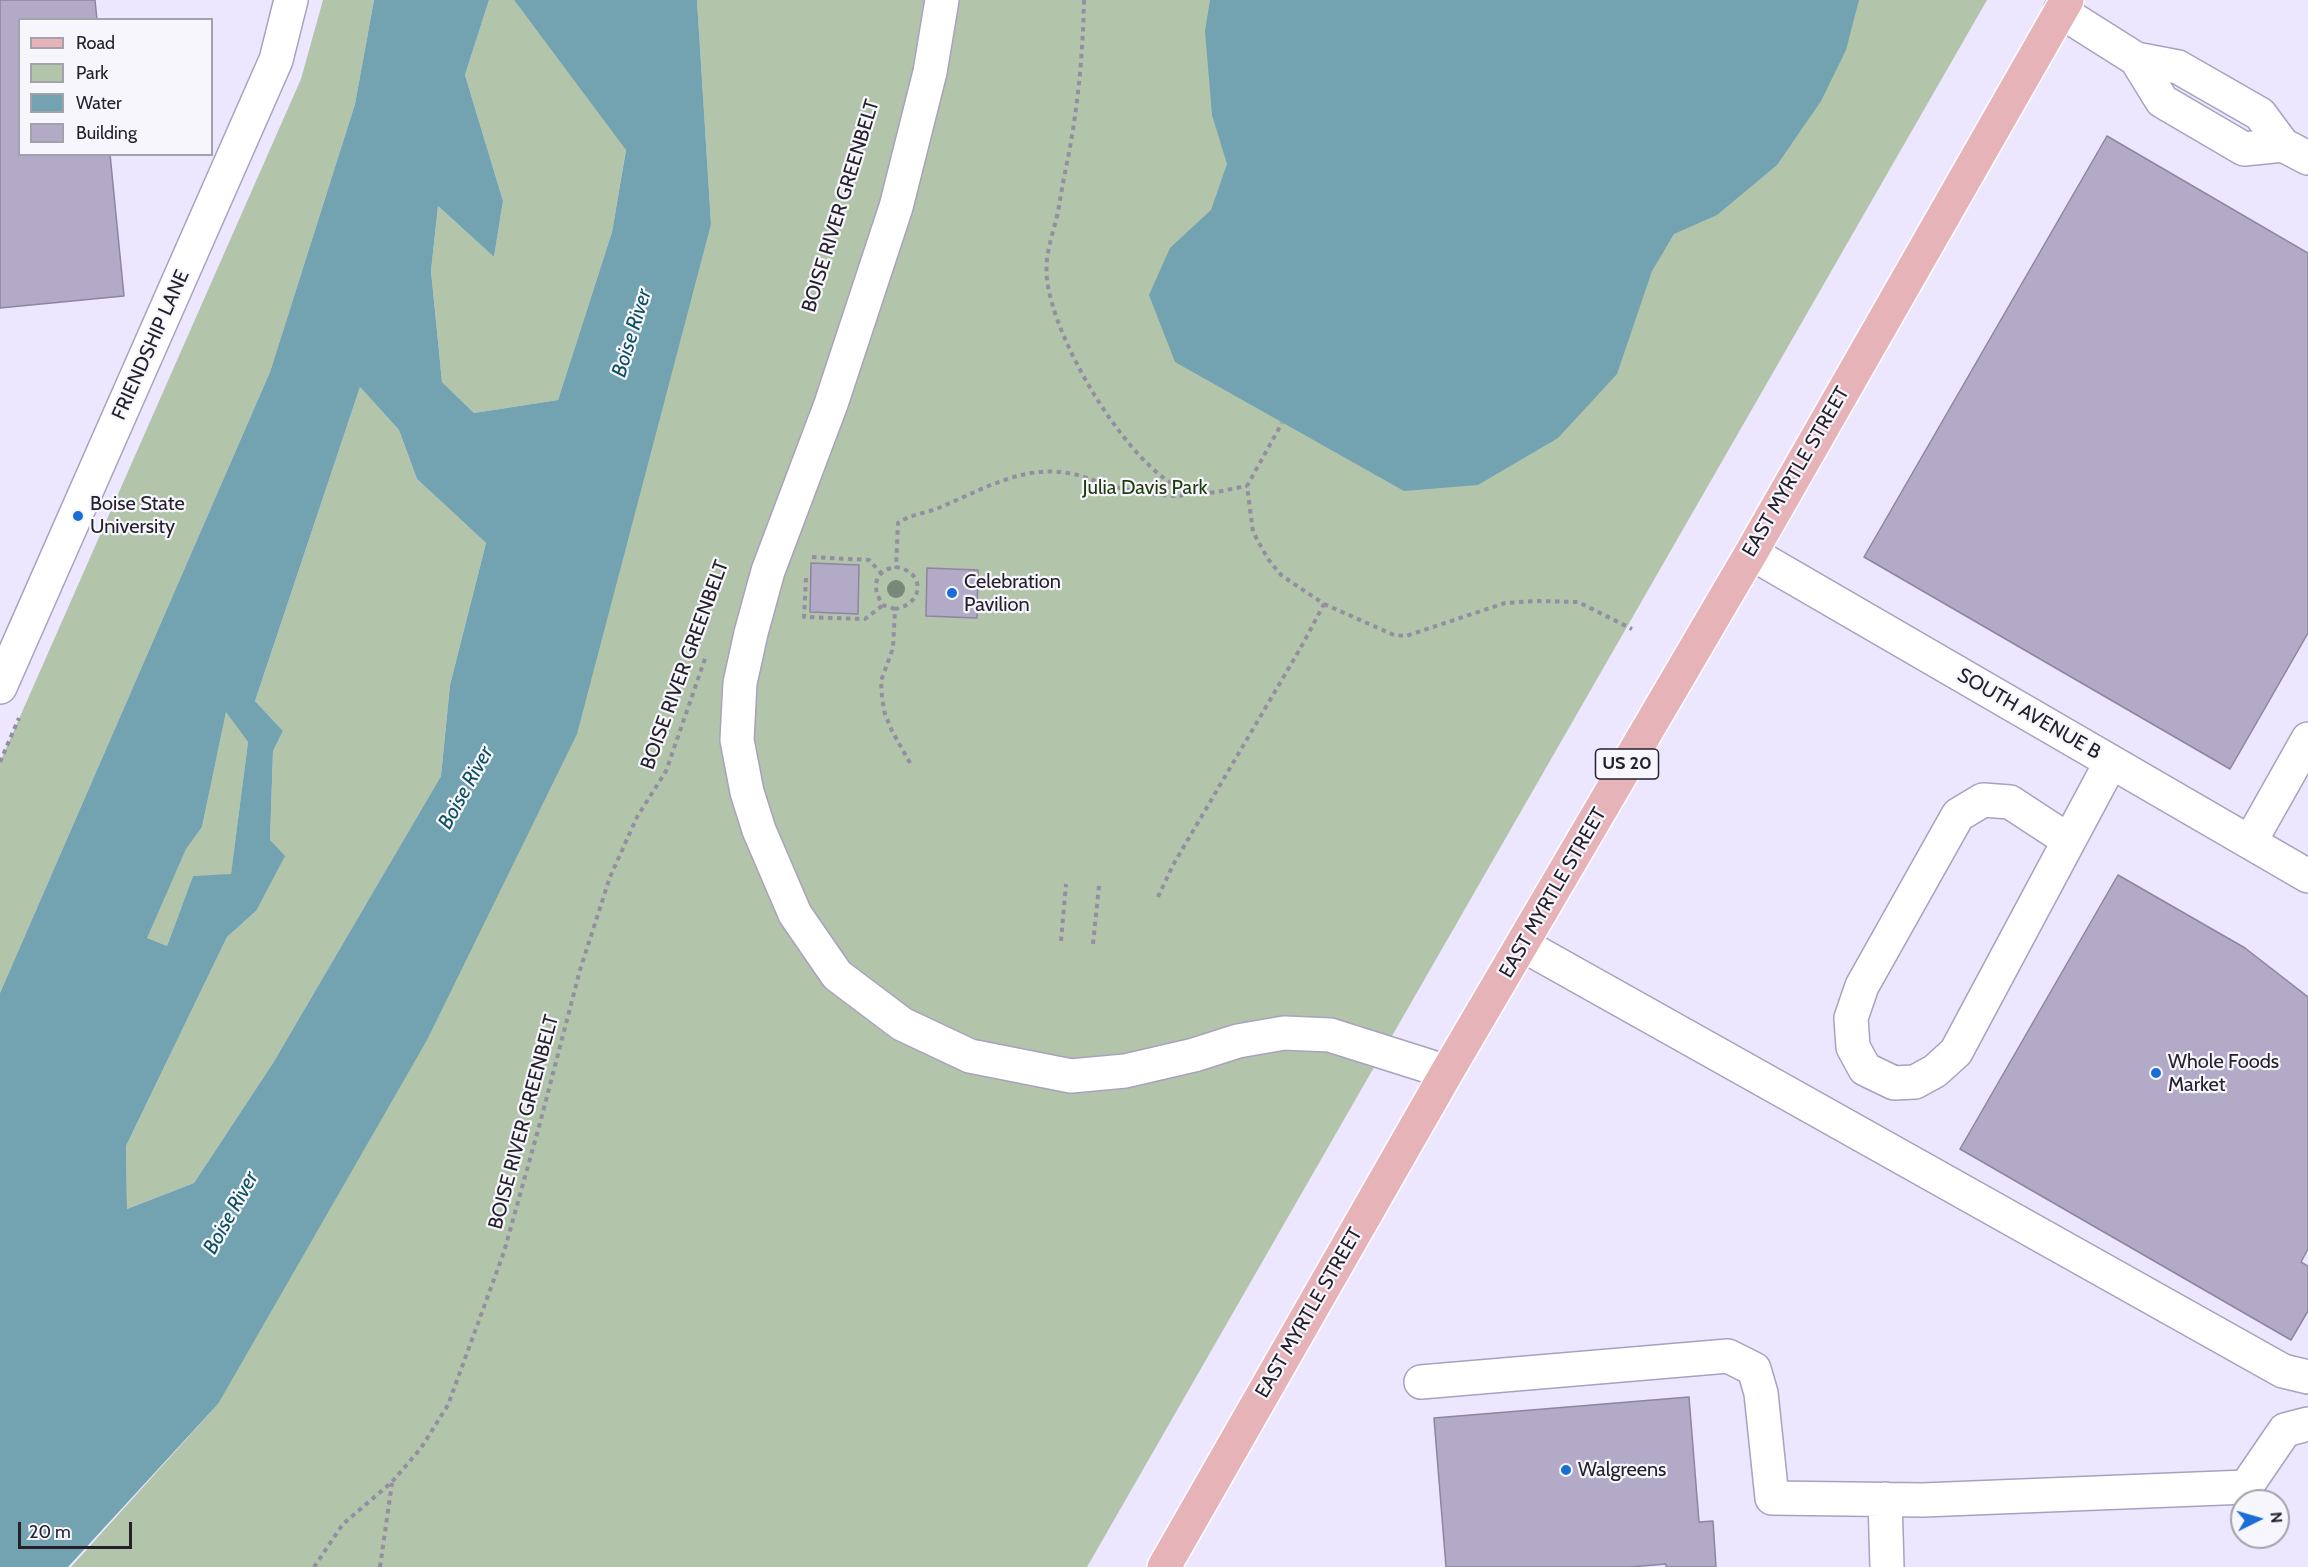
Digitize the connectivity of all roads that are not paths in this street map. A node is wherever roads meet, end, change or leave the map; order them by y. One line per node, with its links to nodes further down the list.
1 (291, 0): 6 (street, FRIENDSHIP LANE)
2 (942, 0): 13 (street)
3 (2063, 5): 4 (street); 5 (main road, EAST MYRTLE STREET / US 20)
4 (2296, 152)
5 (1751, 553): 8 (street, SOUTH AVENUE B); 12 (main road, EAST MYRTLE STREET / US 20)
6 (0, 687)
7 (2306, 747): 10 (street)
8 (2111, 762): 9 (street); 10 (street, SOUTH AVENUE B)
9 (2068, 840): 9 (street)
10 (2250, 842): 11 (street, SOUTH AVENUE B)
11 (2308, 876)
12 (1523, 945): 13 (main road, EAST MYRTLE STREET / US 20); 14 (street)
13 (1447, 1072): 18 (main road, EAST MYRTLE STREET / US 20)
14 (2303, 1376)
15 (1421, 1382): 17 (street)
16 (2308, 1424): 17 (street)
17 (1885, 1499): 21 (street)
18 (1193, 1516): 19 (main road); 20 (main road, EAST MYRTLE STREET / US 20)
19 (1138, 1567)
20 (1164, 1567)
21 (1887, 1567)

